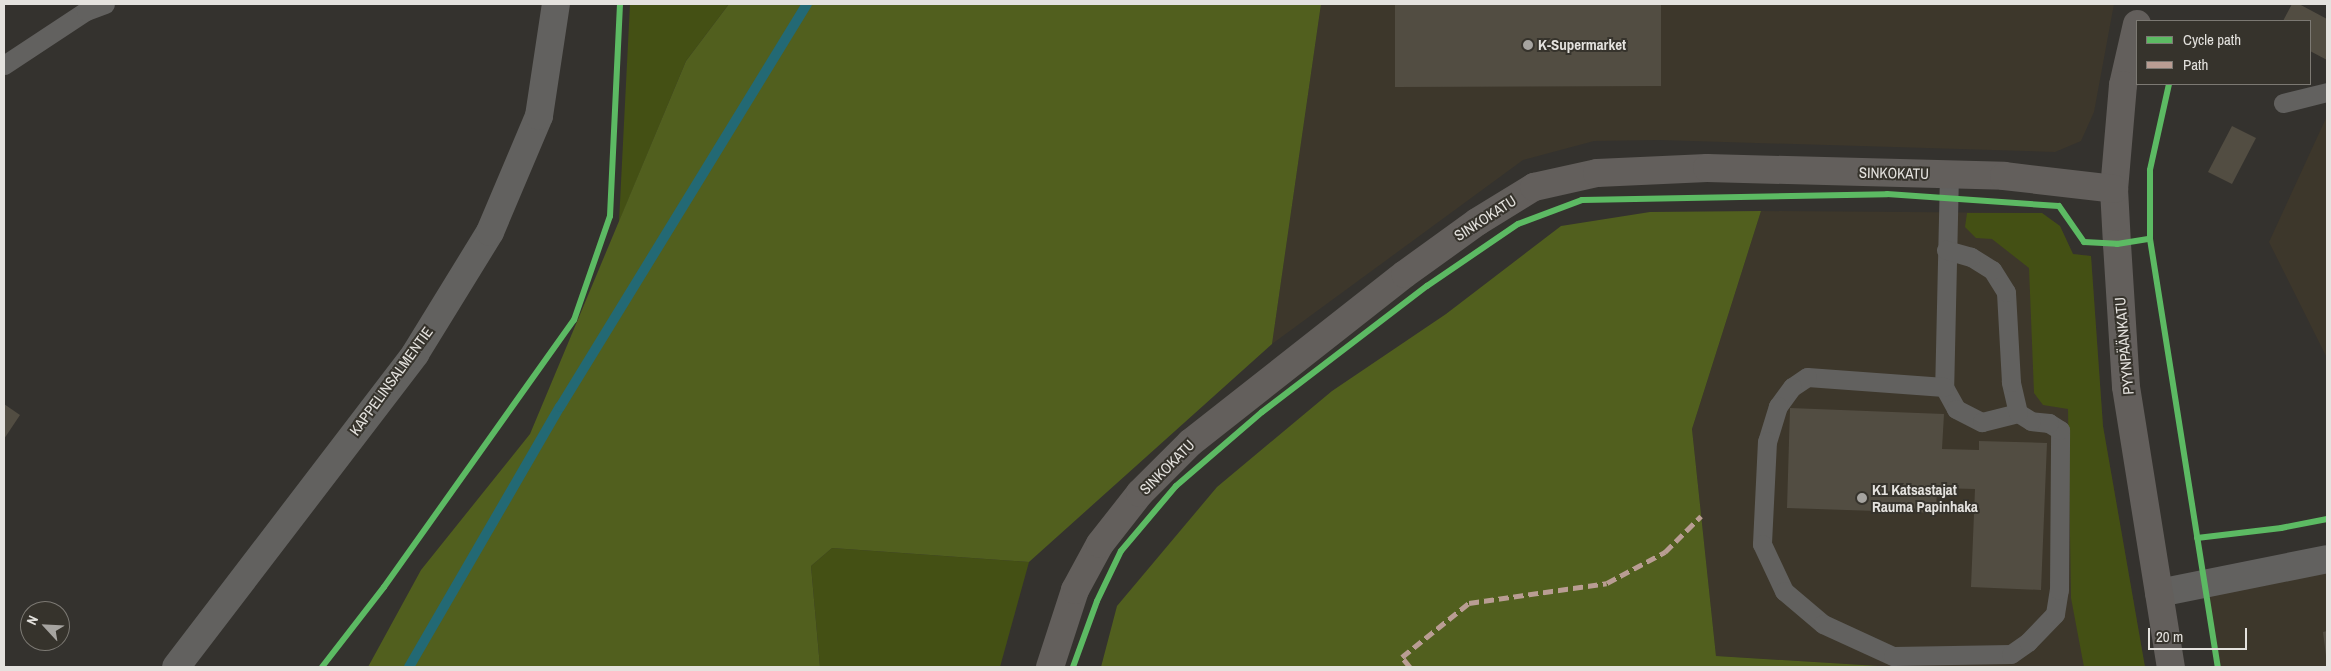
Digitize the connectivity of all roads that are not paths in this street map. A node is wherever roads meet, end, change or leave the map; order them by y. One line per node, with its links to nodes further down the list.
1 (105, 4): 6 (lane)
2 (556, 4): 16 (street, KAPPELINSALMENTIE)
3 (2142, 4): 4 (main road, PYYNPÄÄNKATU)
4 (2139, 20)
5 (2136, 31): 10 (main road, PYYNPÄÄNKATU)
6 (4, 65)
7 (2327, 92): 8 (lane)
8 (2283, 103)
9 (1949, 174): 10 (main road, SINKOKATU); 11 (lane); 17 (main road, SINKOKATU)
10 (2114, 189): 15 (main road, PYYNPÄÄNKATU)
11 (1946, 250): 12 (lane); 13 (lane)
12 (1944, 387): 13 (lane); 13 (lane)
13 (2018, 413)
14 (2327, 559): 15 (street)
15 (2159, 593): 18 (main road, PYYNPÄÄNKATU)
16 (176, 667)
17 (1050, 667)
18 (2171, 667)

